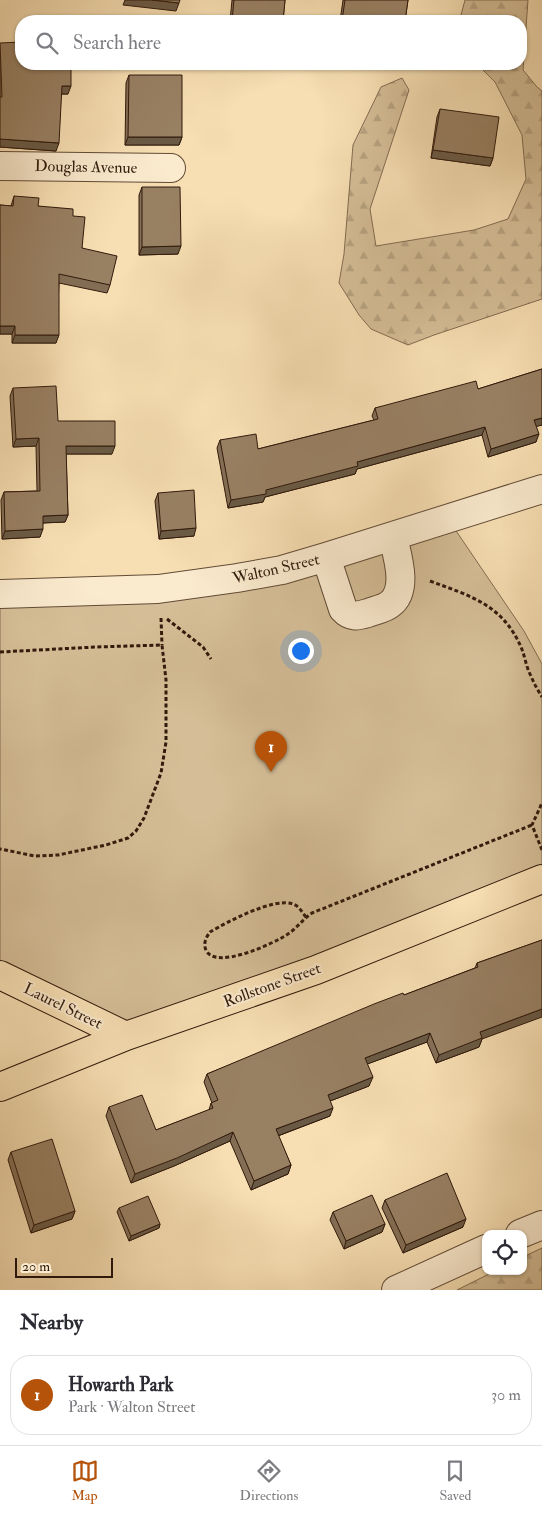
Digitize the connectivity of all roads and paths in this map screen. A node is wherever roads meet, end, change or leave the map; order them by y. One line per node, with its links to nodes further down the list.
1 (0, 166): 2 (street, Douglas Avenue)
2 (171, 168)
3 (542, 489): 4 (street, Walton Street)
4 (393, 537): 5 (street, Walton Street); 6 (street)
5 (326, 558): 6 (street); 7 (street, Walton Street)
6 (401, 578): 11 (path)
7 (0, 594)
8 (161, 614): 10 (path)
9 (0, 652): 14 (path)
10 (211, 659)
11 (542, 697)
12 (542, 803): 13 (path)
13 (532, 825): 15 (path); 17 (path)
14 (0, 849)
15 (542, 850)
16 (542, 879): 19 (main road, Rollstone Street)
17 (306, 917): 17 (path)
18 (0, 976): 19 (main road, Laurel Street)
19 (126, 1036): 20 (main road, Rollstone Street)
20 (0, 1087)
21 (542, 1225): 22 (street)
22 (527, 1231)
23 (482, 1252): 24 (street)
24 (396, 1290)

